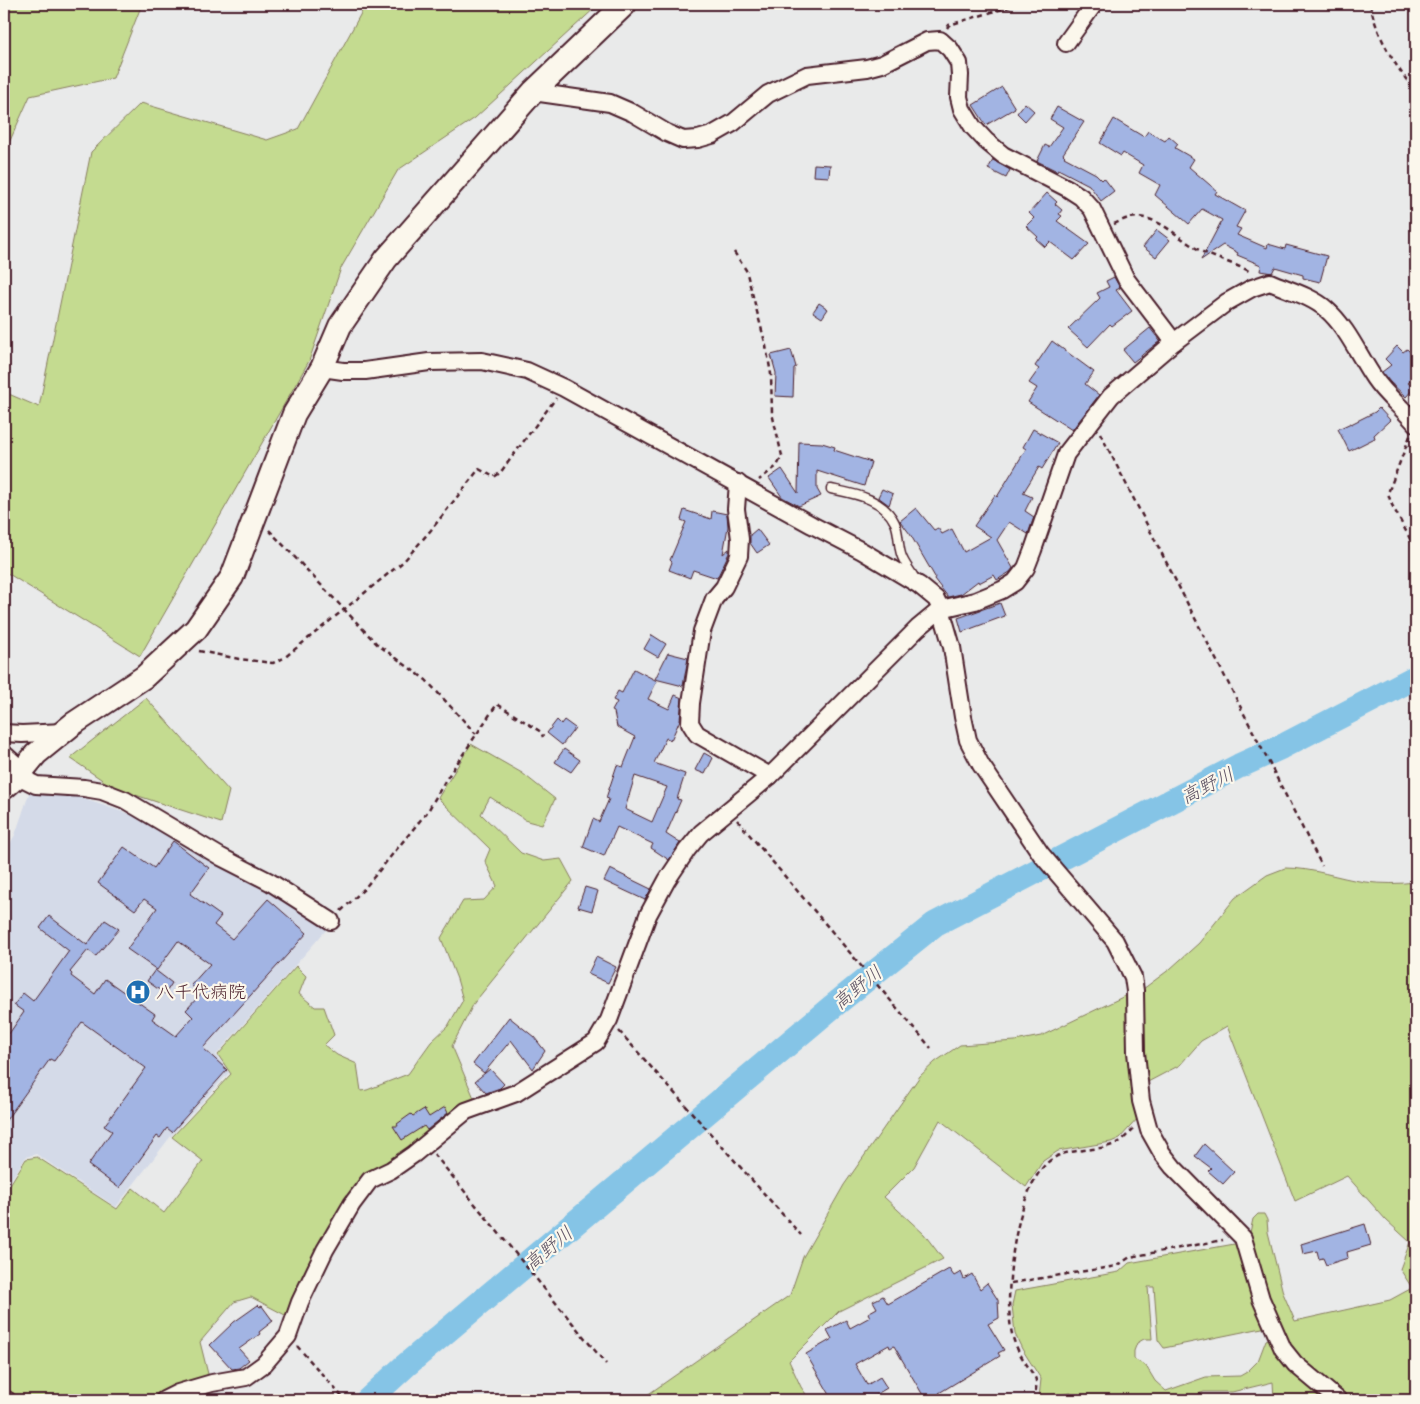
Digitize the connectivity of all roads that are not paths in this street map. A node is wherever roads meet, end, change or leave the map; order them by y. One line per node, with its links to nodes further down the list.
1 (625, 4): 4 (street)
2 (1094, 4): 3 (street)
3 (1066, 43)
4 (533, 92): 5 (street); 6 (street)
5 (1174, 342): 7 (street); 11 (street)
6 (322, 368): 8 (street); 12 (street)
7 (1416, 423)
8 (743, 486): 10 (street); 15 (street)
9 (831, 489): 10 (lane)
10 (920, 585): 11 (street)
11 (941, 609): 15 (street); 19 (street)
12 (63, 732): 13 (street); 16 (street)
13 (4, 733)
14 (4, 754): 16 (street)
15 (770, 776): 18 (street)
16 (15, 778): 17 (street)
17 (331, 921)
18 (164, 1400)
19 (1338, 1400)

